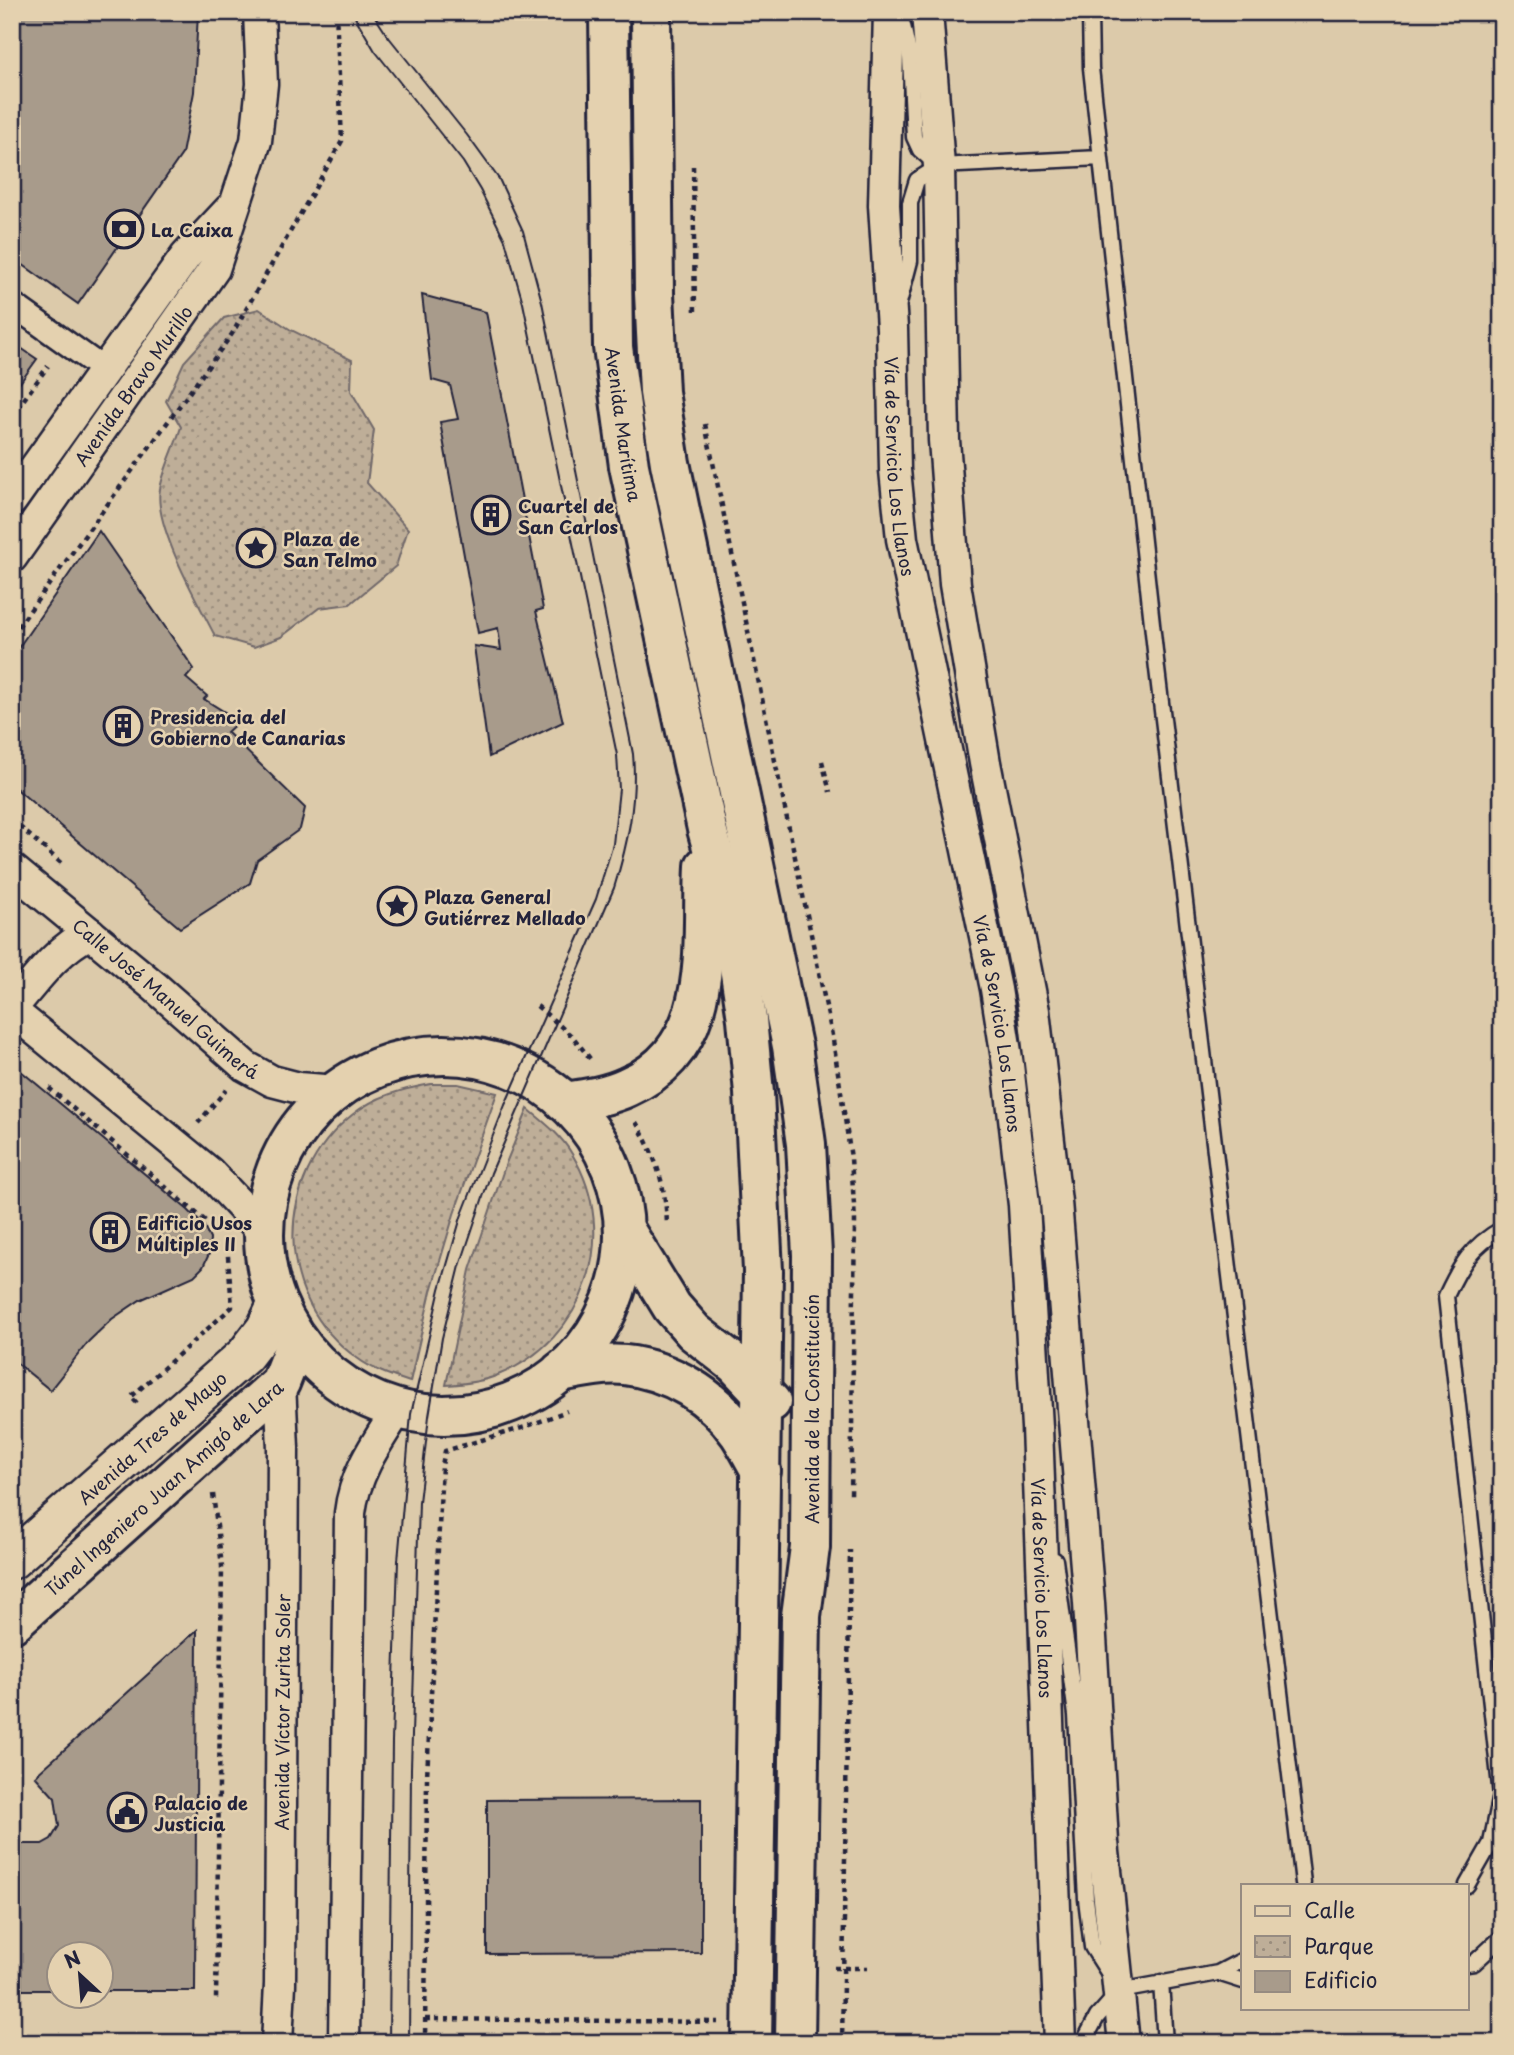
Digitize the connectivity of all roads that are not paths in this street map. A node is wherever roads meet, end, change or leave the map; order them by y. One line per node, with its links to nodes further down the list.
1 (259, 12): 10 (street, Avenida Bravo Murillo)
2 (609, 12): 17 (main road, Avenida Marítima)
3 (651, 12): 16 (main road, Avenida Marítima)
4 (889, 12): 12 (street, Vía de Servicio Los Llanos)
5 (900, 12): 9 (lane)
6 (927, 12): 9 (street, Vía de Servicio Los Llanos)
7 (1090, 12): 8 (lane)
8 (1100, 158): 9 (lane); 38 (lane)
9 (939, 166): 12 (lane); 46 (street, Vía de Servicio Los Llanos)
10 (235, 204): 13 (street, Avenida Bravo Murillo); 15 (street, Avenida Bravo Murillo)
11 (12, 304): 13 (street)
12 (892, 328): 32 (street, Vía de Servicio Los Llanos)
13 (103, 369): 14 (street, Avenida Bravo Murillo)
14 (12, 500)
15 (12, 557)
16 (737, 781): 35 (main road, Avenida de la Constitución)
17 (707, 829): 22 (main road); 30 (main road)
18 (12, 869): 19 (street, Calle José Manuel Guimerá)
19 (90, 933): 20 (street); 21 (street, Calle José Manuel Guimerá)
20 (12, 1009): 25 (street)
21 (336, 1091): 22 (main road); 25 (main road)
22 (565, 1102): 24 (main road)
23 (1502, 1229): 37 (lane)
24 (626, 1232): 28 (main road); 30 (main road)
25 (244, 1236): 26 (main road)
26 (277, 1304): 27 (main road); 34 (street, Avenida Tres de Mayo)
27 (298, 1340): 29 (main road, Túnel Ingeniero Juan Amigó de Lara); 31 (main road)
28 (560, 1372): 31 (main road); 33 (main road)
29 (280, 1383): 36 (main road, Túnel Ingeniero Juan Amigó de Lara); 49 (street, Avenida Víctor Zurita Soler)
30 (760, 1390): 33 (main road); 35 (main road)
31 (397, 1411): 50 (street)
32 (1037, 1427): 46 (lane); 51 (street, Vía de Servicio Los Llanos)
33 (761, 1471): 48 (main road)
34 (12, 1560)
35 (801, 1616): 47 (main road, Avenida de la Constitución)
36 (12, 1623)
37 (1501, 1802): 39 (lane)
38 (1303, 1883)
39 (1468, 1884)
40 (1502, 1937): 42 (lane)
41 (1241, 1960): 43 (lane)
42 (1468, 1964)
43 (1218, 1973): 44 (lane); 45 (lane)
44 (1241, 1980)
45 (1161, 1982): 46 (lane); 54 (lane)
46 (1120, 1991): 52 (lane); 53 (street, Vía de Servicio Los Llanos)
47 (795, 2031): 48 (street)
48 (742, 2037)
49 (277, 2043)
50 (344, 2043)
51 (1060, 2043)
52 (1083, 2043)
53 (1124, 2043)
54 (1165, 2043)

